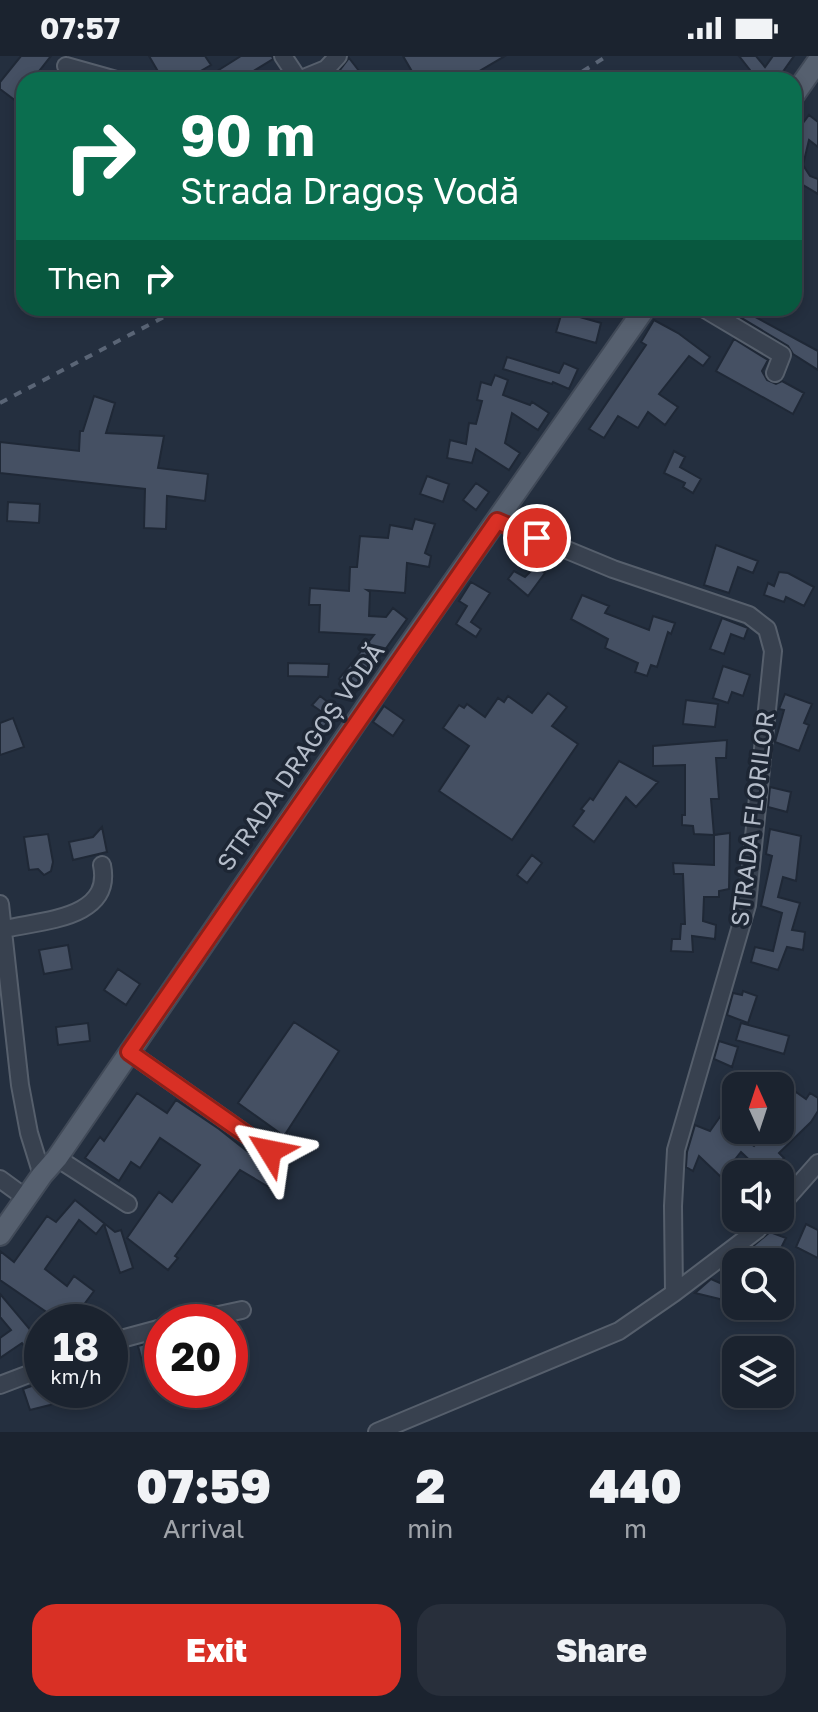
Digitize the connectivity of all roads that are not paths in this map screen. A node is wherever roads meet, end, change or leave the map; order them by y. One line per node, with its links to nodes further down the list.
1 (338, 56): 5 (street)
2 (818, 61): 6 (main road)
3 (66, 66): 4 (street)
4 (87, 72)
5 (319, 72)
6 (802, 84)
7 (639, 316): 10 (main road, STRADA DRAGOȘ VODĂ)
8 (716, 316): 9 (street)
9 (775, 373)
10 (497, 521): 14 (main road, STRADA DRAGOȘ VODĂ); 25 (street, STRADA FLORILOR)
11 (102, 865): 13 (street)
12 (0, 904): 13 (street)
13 (5, 929): 18 (street)
14 (129, 1052): 15 (street); 16 (main road, STRADA DRAGOȘ VODĂ)
15 (270, 1151)
16 (57, 1158): 18 (main road, STRADA DRAGOȘ VODĂ); 22 (street)
17 (818, 1163): 20 (street)
18 (42, 1175): 21 (main road, STRADA DRAGOȘ VODĂ)
19 (0, 1179): 21 (street)
20 (794, 1190)
21 (26, 1198): 24 (main road, STRADA DRAGOȘ VODĂ)
22 (128, 1204)
23 (754, 1232): 25 (street)
24 (0, 1235)
25 (674, 1293): 28 (street)
26 (24, 1376): 27 (street)
27 (0, 1385)
28 (377, 1432)

